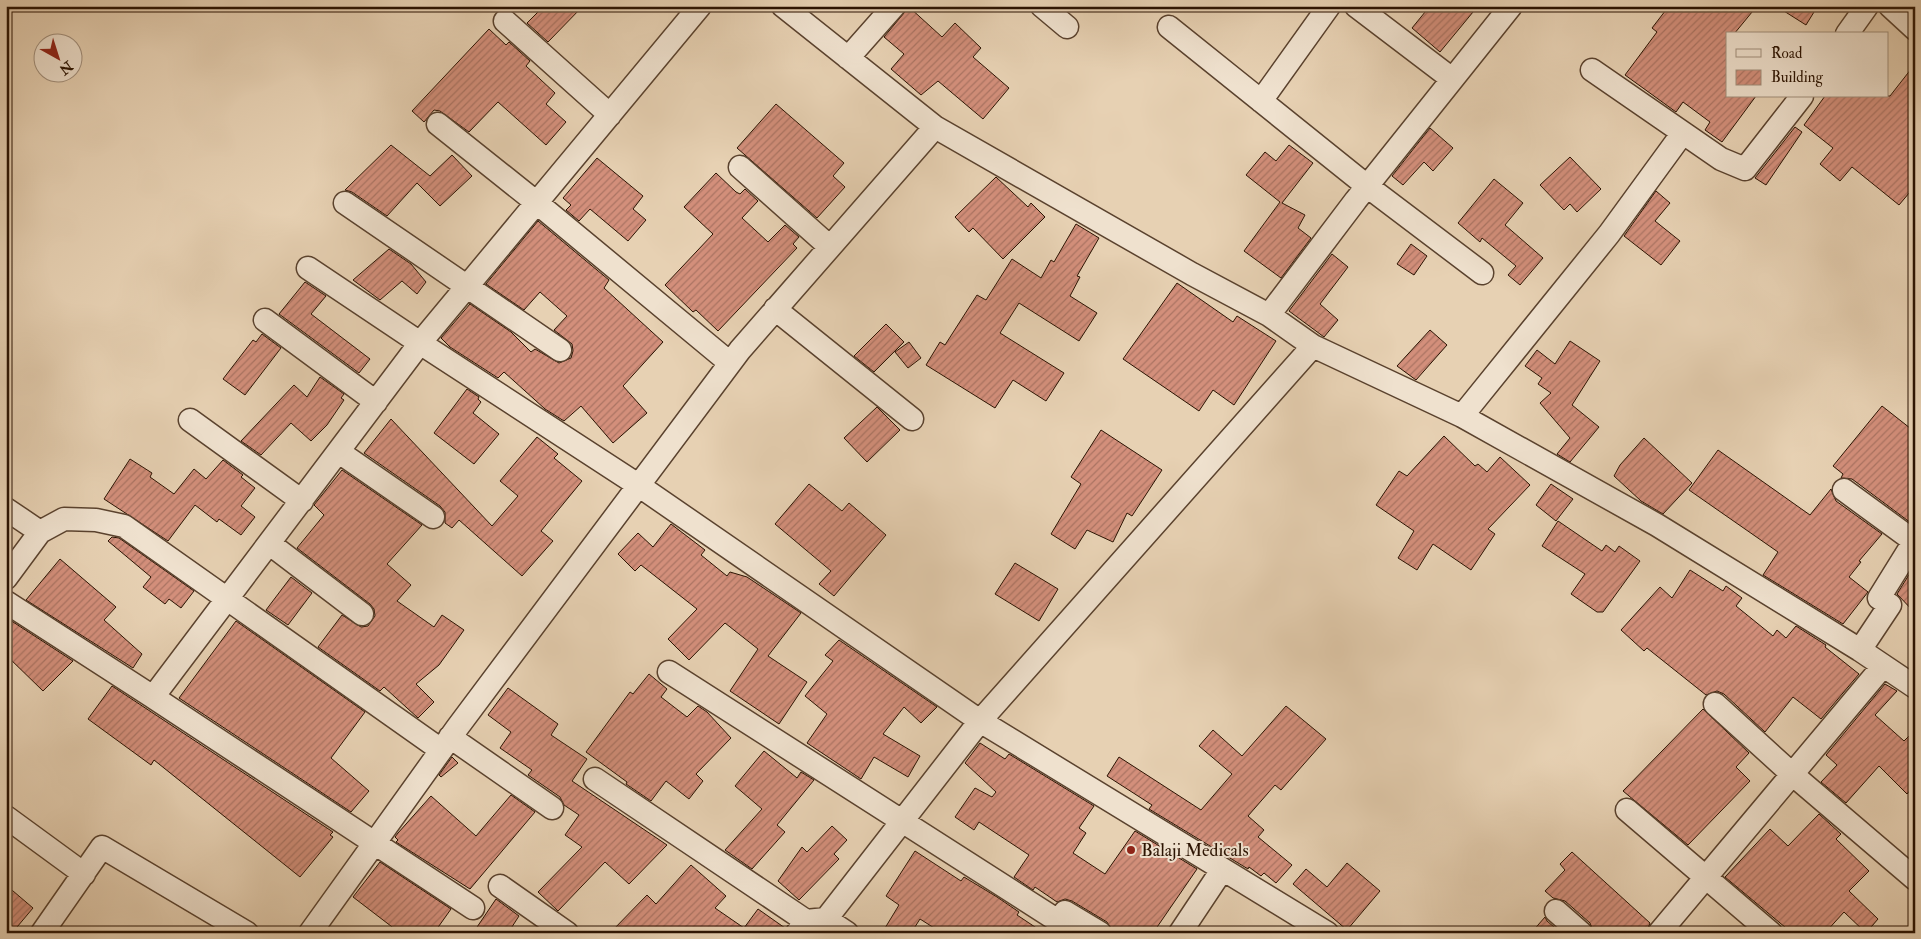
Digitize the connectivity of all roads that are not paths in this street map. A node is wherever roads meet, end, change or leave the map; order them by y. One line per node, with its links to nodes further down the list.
1 (700, 6): 20 (street)
2 (783, 6): 15 (street)
3 (1042, 6): 11 (street)
4 (1329, 6): 19 (street)
5 (1356, 6): 17 (street)
6 (1511, 6): 17 (street)
7 (1867, 6): 14 (street)
8 (1890, 6): 13 (street)
9 (892, 7): 15 (street)
10 (505, 21): 20 (street)
11 (1067, 27)
12 (1169, 27): 19 (street)
13 (1915, 28)
14 (1848, 32)
15 (848, 58): 22 (street)
16 (1592, 70): 23 (street)
17 (1452, 79): 25 (street)
18 (1800, 98): 23 (street)
19 (1261, 100): 25 (street)
20 (610, 115): 27 (street)
21 (438, 124): 27 (street)
22 (935, 127): 28 (street); 33 (street)
23 (1682, 134): 40 (street)
24 (740, 167): 28 (street)
25 (1367, 186): 30 (street); 33 (street)
26 (345, 203): 31 (street)
27 (537, 203): 31 (street); 38 (street)
28 (830, 248): 32 (street)
29 (308, 268): 35 (street)
30 (1482, 273)
31 (468, 286): 35 (street); 37 (street)
32 (775, 309): 38 (street); 41 (street)
33 (1269, 314): 36 (street)
34 (265, 320): 39 (street)
35 (420, 343): 39 (street); 44 (street)
36 (1314, 346): 40 (street); 62 (street)
37 (560, 350)
38 (730, 363): 44 (street)
39 (376, 402): 43 (street)
40 (1462, 416): 56 (street)
41 (912, 419)
42 (190, 420): 46 (street)
43 (339, 452): 46 (street); 48 (street)
44 (638, 485): 62 (street); 63 (street)
45 (1844, 490): 50 (street)
46 (302, 501): 51 (street)
47 (6, 509): 49 (street)
48 (433, 517)
49 (40, 532): 52 (street); 53 (street)
50 (1914, 541): 56 (street)
51 (270, 544): 53 (street); 55 (street)
52 (6, 578)
53 (227, 601): 60 (street); 63 (street)
54 (6, 602): 60 (street)
55 (362, 614)
56 (1860, 650): 57 (street)
57 (1883, 666): 59 (street); 64 (street)
58 (669, 672): 69 (street)
59 (1915, 687)
60 (153, 697): 70 (street)
61 (1715, 704): 64 (street)
62 (980, 721): 69 (street); 71 (street)
63 (445, 744): 66 (street); 70 (street)
64 (1792, 774): 73 (street); 74 (street)
65 (595, 779): 78 (street)
66 (552, 808)
67 (1627, 810): 73 (street)
68 (6, 817): 72 (street)
69 (911, 823): 78 (street); 85 (street); 86 (street)
70 (374, 843): 76 (street); 82 (street)
71 (1222, 870): 79 (street); 87 (street)
72 (84, 874): 80 (street); 81 (street)
73 (1706, 876): 89 (street); 90 (street)
74 (1915, 879)
75 (500, 886): 83 (street)
76 (473, 908)
77 (1556, 911): 88 (street)
78 (813, 926): 84 (street)
79 (1315, 930)
80 (42, 933)
81 (247, 933)
82 (310, 933)
83 (567, 933)
84 (847, 933)
85 (1076, 933)
86 (1100, 933)
87 (1180, 933)
88 (1581, 933)
89 (1658, 933)
90 (1771, 933)

